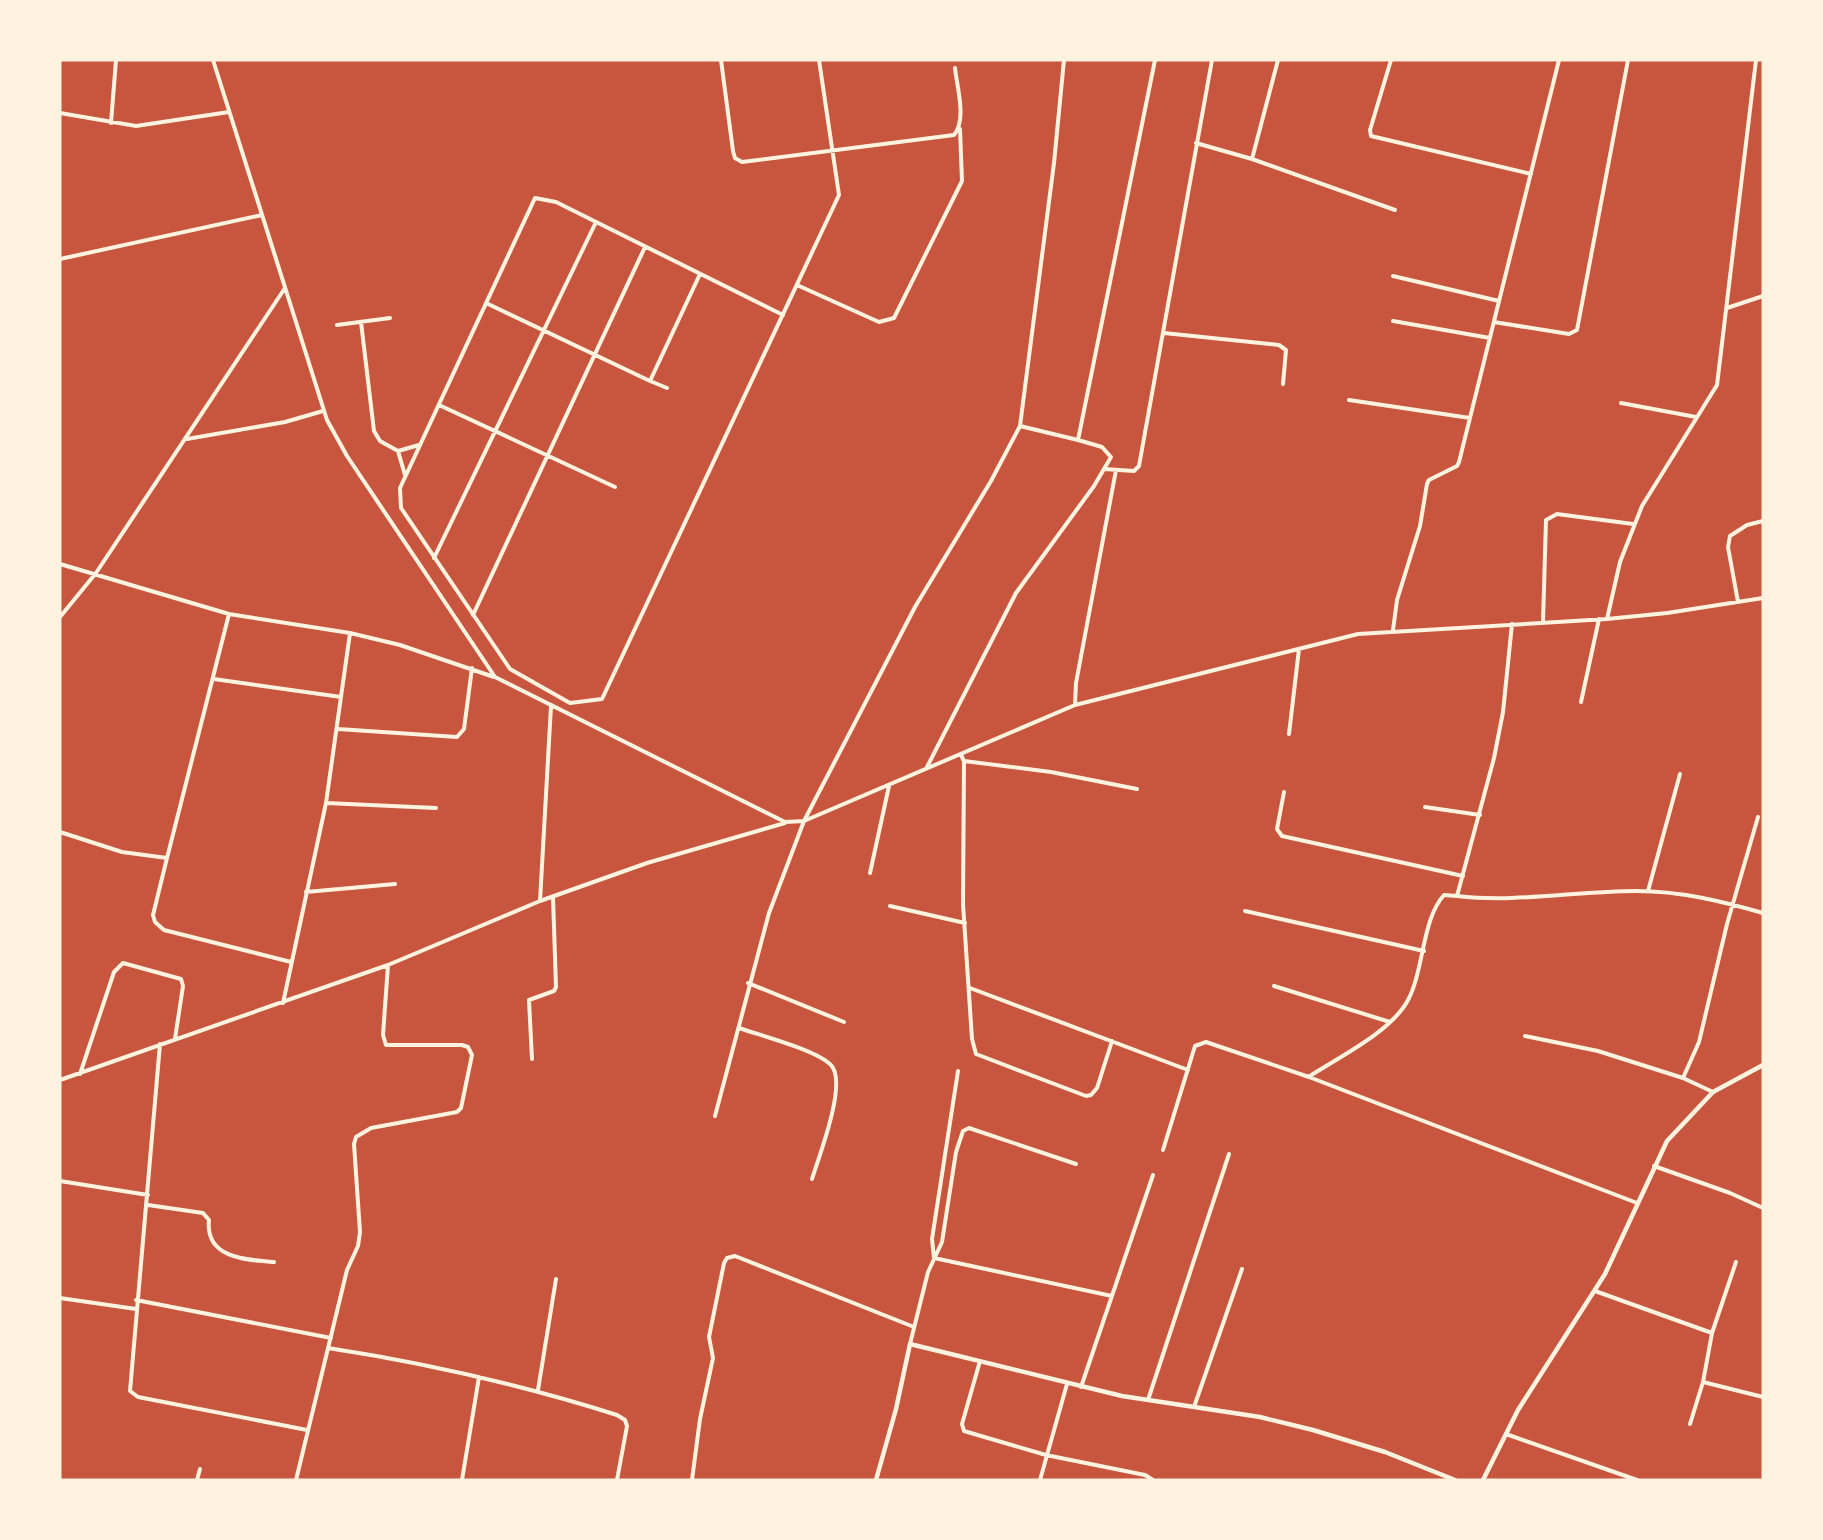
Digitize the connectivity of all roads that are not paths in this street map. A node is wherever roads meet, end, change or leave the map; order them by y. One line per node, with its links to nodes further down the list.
1 (116, 60): 16 (street)
2 (213, 60): 14 (street)
3 (721, 60): 19 (street)
4 (819, 60): 19 (street)
5 (1064, 60): 54 (street)
6 (1155, 60): 57 (street)
7 (1212, 60): 18 (street)
8 (1278, 60): 20 (street)
9 (1391, 60): 21 (street)
10 (1559, 60): 21 (street)
11 (1628, 60): 39 (street)
12 (1756, 60): 34 (street)
13 (955, 69): 17 (street)
14 (229, 112): 16 (street); 23 (street)
15 (60, 113): 16 (street)
16 (111, 123)
17 (960, 128): 19 (street); 29 (street)
18 (1196, 143): 20 (street); 42 (street)
19 (833, 150): 29 (street)
20 (1252, 159): 22 (street)
21 (1531, 174): 32 (street)
22 (1395, 210)
23 (262, 215): 26 (street); 30 (street)
24 (596, 222): 25 (street); 33 (street); 41 (street)
25 (645, 247): 27 (street); 44 (street)
26 (60, 259)
27 (700, 274): 35 (street); 45 (street)
28 (1393, 276): 32 (street)
29 (796, 285): 35 (street)
30 (285, 288): 51 (street); 56 (street)
31 (1763, 296): 34 (street)
32 (1499, 301): 39 (street)
33 (486, 303): 41 (street); 50 (street)
34 (1727, 308): 52 (street)
35 (783, 315): 73 (street)
36 (390, 318): 38 (street)
37 (1393, 321): 43 (street)
38 (361, 322): 40 (street); 59 (street)
39 (1494, 322): 43 (street)
40 (338, 325)
41 (544, 330): 44 (street); 55 (street)
42 (1164, 333): 46 (street); 62 (street)
43 (1490, 338): 53 (street)
44 (595, 355): 45 (street); 60 (street)
45 (650, 381): 47 (street)
46 (1283, 384)
47 (667, 388)
48 (1349, 400): 53 (street)
49 (1621, 403): 52 (street)
50 (438, 405): 55 (street); 58 (street)
51 (322, 411): 56 (street); 83 (street)
52 (1695, 417): 66 (street)
53 (1470, 418): 79 (street)
54 (1020, 426): 57 (street); 103 (street)
55 (495, 431): 60 (street); 67 (street)
56 (186, 439): 69 (street)
57 (1078, 440): 61 (street)
58 (420, 444): 59 (street); 63 (street)
59 (398, 451): 63 (street)
60 (548, 456): 64 (street); 73 (street)
61 (1104, 469): 62 (street); 93 (street)
62 (1116, 470): 87 (street)
63 (405, 476): 67 (street)
64 (615, 487)
65 (1763, 521): 71 (street)
66 (1633, 524): 76 (street); 77 (street)
67 (434, 558): 73 (street)
68 (60, 564): 69 (street)
69 (96, 573): 72 (street); 74 (street)
70 (1763, 598): 71 (street)
71 (1738, 602): 76 (street)
72 (229, 614): 80 (street); 84 (street)
73 (473, 615)
74 (60, 617)
75 (1599, 619): 76 (street); 77 (street); 86 (street)
76 (1607, 619)
77 (1543, 622): 78 (street)
78 (1512, 624): 79 (street); 101 (street)
79 (1394, 630): 81 (street)
80 (350, 633): 82 (street); 85 (street)
81 (1299, 649): 87 (street); 90 (street)
82 (472, 668): 83 (street); 89 (street)
83 (495, 677): 88 (street)
84 (214, 679): 85 (street); 106 (street)
85 (341, 697): 89 (street)
86 (1581, 702)
87 (1075, 705): 91 (street)
88 (551, 706): 104 (street); 114 (street)
89 (338, 729): 98 (street)
90 (1289, 734)
91 (961, 755): 92 (street); 93 (street)
92 (964, 761): 96 (street); 119 (street)
93 (927, 768): 95 (street)
94 (1680, 774): 110 (street)
95 (889, 785): 103 (street); 107 (street)
96 (1137, 789)
97 (1284, 792): 108 (street)
98 (326, 802): 100 (street); 111 (street)
99 (1425, 807): 101 (street)
100 (436, 808)
101 (1480, 815): 108 (street)
102 (1758, 817): 115 (street)
103 (804, 821): 104 (street); 123 (street)
104 (785, 822): 113 (street)
105 (60, 832): 106 (street)
106 (167, 858): 121 (street)
107 (870, 873)
108 (1462, 876): 112 (street)
109 (395, 884): 111 (street)
110 (1648, 891): 112 (street); 115 (street)
111 (306, 892): 121 (street)
112 (1457, 896): 120 (street)
113 (554, 897): 114 (street); 134 (street)
114 (540, 901): 122 (street)
115 (1734, 905): 118 (street); 140 (street)
116 (890, 906): 119 (street)
117 (1245, 911): 120 (street)
118 (1763, 913)
119 (965, 923): 125 (street)
120 (1424, 951): 128 (street)
121 (291, 962): 126 (street)
122 (388, 965): 126 (street); 167 (street)
123 (748, 983): 127 (street); 129 (street)
124 (1274, 986): 128 (street)
125 (970, 987): 132 (street); 132 (street)
126 (283, 1004): 131 (street)
127 (844, 1022)
128 (1390, 1022): 139 (street)
129 (739, 1028): 143 (street); 149 (street)
130 (1525, 1036): 140 (street)
131 (175, 1039): 133 (street); 138 (street)
132 (1112, 1041): 136 (street)
133 (160, 1044): 138 (street); 151 (street)
134 (532, 1059)
135 (1763, 1065): 142 (street)
136 (1188, 1070): 139 (street); 144 (street)
137 (958, 1071): 155 (street)
138 (80, 1075): 141 (street)
139 (1309, 1077): 152 (street)
140 (1683, 1078): 142 (street)
141 (60, 1080)
142 (1713, 1092): 147 (street)
143 (715, 1116)
144 (1163, 1150)
145 (1229, 1154): 177 (street)
146 (1076, 1164): 155 (street)
147 (1654, 1166): 152 (street); 154 (street)
148 (1153, 1175): 161 (street)
149 (812, 1179)
150 (60, 1181): 151 (street)
151 (148, 1195): 153 (street)
152 (1637, 1203): 160 (street)
153 (148, 1205): 156 (street); 163 (street)
154 (1763, 1208)
155 (934, 1258): 161 (street); 165 (street)
156 (274, 1262)
157 (1736, 1262): 166 (street)
158 (1242, 1269): 178 (street)
159 (556, 1279): 175 (street)
160 (1595, 1291): 166 (street); 181 (street)
161 (1112, 1296): 174 (street)
162 (60, 1298): 164 (street)
163 (136, 1300): 164 (street); 167 (street)
164 (136, 1310): 180 (street)
165 (914, 1327): 168 (street); 188 (street)
166 (1712, 1333): 172 (street)
167 (331, 1338): 169 (street)
168 (910, 1344): 170 (street); 189 (street)
169 (328, 1348): 171 (street); 180 (street)
170 (980, 1361): 173 (street); 182 (street)
171 (479, 1377): 175 (street); 186 (street)
172 (1703, 1382): 176 (street); 179 (street)
173 (1067, 1384): 174 (street); 182 (street)
174 (1081, 1387): 177 (street)
175 (538, 1390): 187 (street)
176 (1763, 1397)
177 (1148, 1400): 178 (street)
178 (1194, 1407): 192 (street)
179 (1690, 1424)
180 (307, 1430): 185 (street)
181 (1506, 1434): 193 (street); 194 (street)
182 (1046, 1455): 190 (street); 191 (street)
183 (200, 1469): 184 (street)
184 (197, 1480)
185 (296, 1480)
186 (462, 1480)
187 (617, 1480)
188 (692, 1480)
189 (876, 1480)
190 (1040, 1480)
191 (1153, 1480)
192 (1455, 1480)
193 (1483, 1480)
194 (1637, 1480)

